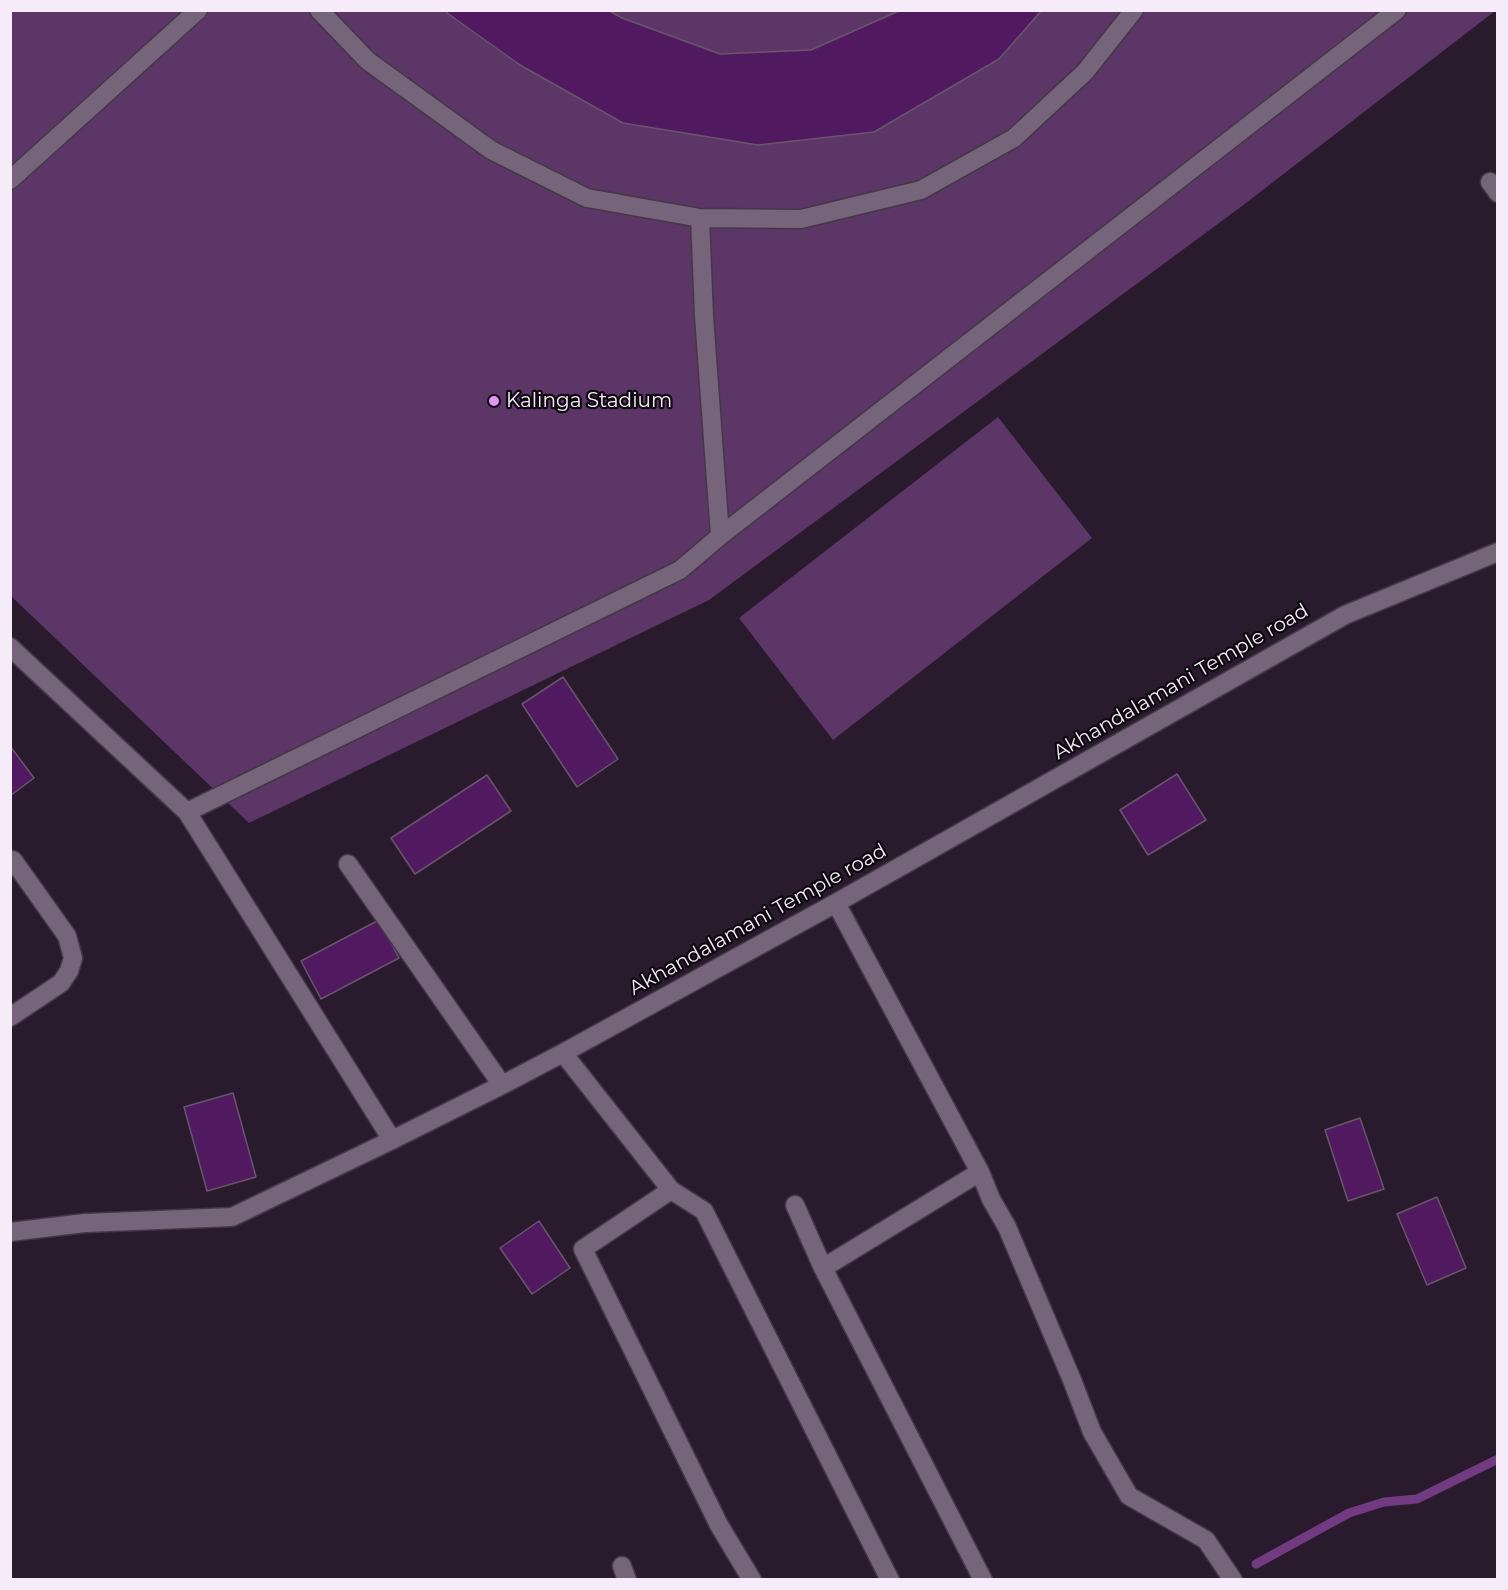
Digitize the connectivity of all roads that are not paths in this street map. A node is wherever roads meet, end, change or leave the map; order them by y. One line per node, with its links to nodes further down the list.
1 (198, 10): 5 (street)
2 (319, 10): 6 (street)
3 (1134, 10): 6 (street)
4 (1397, 10): 7 (street)
5 (10, 180)
6 (700, 219): 7 (street)
7 (720, 536): 10 (street)
8 (1497, 552): 13 (street, Akhandalamani Temple road)
9 (10, 647): 10 (street)
10 (187, 812): 17 (street)
11 (13, 860): 14 (street)
12 (348, 864): 16 (street)
13 (836, 903): 15 (street, Akhandalamani Temple road); 18 (street)
14 (10, 1017)
15 (562, 1053): 16 (street, Akhandalamani Temple road); 19 (street)
16 (502, 1085): 17 (street, Akhandalamani Temple road)
17 (392, 1140): 21 (street, Akhandalamani Temple road)
18 (980, 1172): 22 (street); 26 (street)
19 (671, 1190): 23 (street); 24 (street)
20 (795, 1205): 22 (street)
21 (10, 1232)
22 (823, 1268): 25 (street)
23 (752, 1580)
24 (890, 1580)
25 (983, 1580)
26 (1233, 1580)

